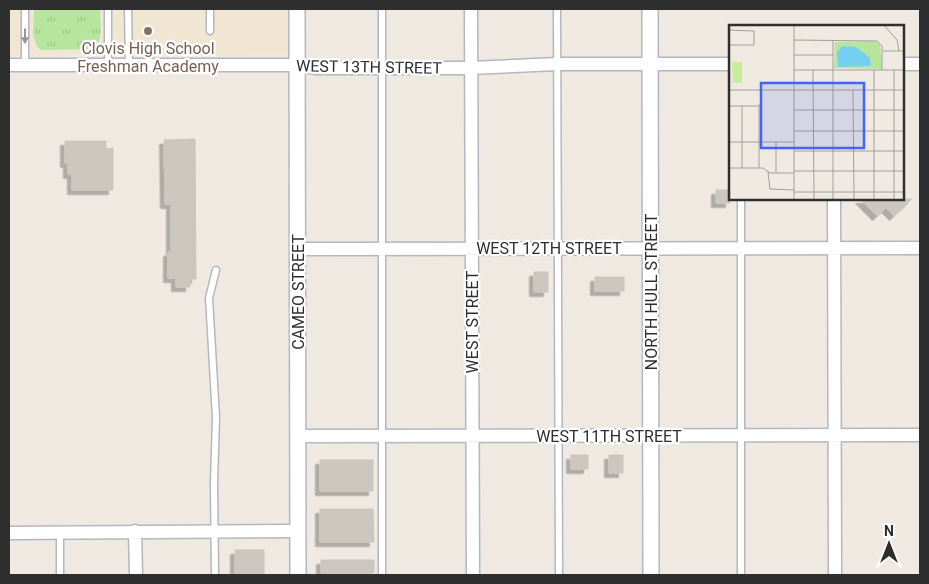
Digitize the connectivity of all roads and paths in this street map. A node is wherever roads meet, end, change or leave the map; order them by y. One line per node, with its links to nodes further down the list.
1 (25, 9): 11 (lane, one-way to 11)
2 (108, 9): 12 (lane)
3 (128, 9): 19 (lane)
4 (210, 9): 10 (lane)
5 (297, 9): 20 (street, CAMEO STREET)
6 (382, 9): 21 (lane)
7 (471, 9): 22 (street, WEST STREET)
8 (557, 9): 13 (lane)
9 (650, 9): 14 (street, NORTH HULL STREET)
10 (210, 31)
11 (25, 64): 12 (street, WEST 13TH STREET); 18 (street, WEST 13TH STREET)
12 (108, 64): 19 (street, WEST 13TH STREET)
13 (557, 64): 14 (street, WEST 13TH STREET); 22 (street, WEST 13TH STREET); 27 (lane)
14 (650, 64): 15 (street, WEST 13TH STREET); 28 (street, NORTH HULL STREET)
15 (729, 64)
16 (904, 64): 17 (street)
17 (920, 64)
18 (9, 65)
19 (129, 65): 20 (street, WEST 13TH STREET)
20 (297, 65): 21 (street, WEST 13TH STREET); 32 (street, CAMEO STREET)
21 (382, 68): 22 (street, WEST 13TH STREET); 25 (lane)
22 (471, 68): 26 (street, WEST STREET)
23 (741, 200): 29 (lane)
24 (834, 200): 30 (street)
25 (383, 248): 26 (street, WEST 12TH STREET); 32 (street, WEST 12TH STREET); 38 (lane)
26 (472, 248): 27 (street, WEST 12TH STREET); 39 (street, WEST STREET)
27 (558, 248): 28 (street, WEST 12TH STREET); 40 (lane)
28 (650, 248): 29 (street, WEST 12TH STREET); 41 (street, NORTH HULL STREET)
29 (741, 248): 30 (street, WEST 12TH STREET); 34 (lane)
30 (834, 248): 31 (street, WEST 12TH STREET); 35 (street)
31 (920, 248)
32 (298, 249): 37 (street, CAMEO STREET)
33 (216, 270): 43 (lane)
34 (741, 435): 35 (street, WEST 11TH STREET); 41 (street, WEST 11TH STREET); 55 (lane)
35 (835, 435): 36 (street, WEST 11TH STREET); 56 (street)
36 (920, 435)
37 (298, 436): 38 (street, WEST 11TH STREET); 44 (street, CAMEO STREET)
38 (383, 436): 39 (street, WEST 11TH STREET); 51 (lane)
39 (472, 436): 40 (street, WEST 11TH STREET); 52 (street, WEST STREET)
40 (558, 436): 41 (street, WEST 11TH STREET); 53 (lane)
41 (651, 436): 54 (street, NORTH HULL STREET)
42 (136, 531): 43 (street); 45 (street); 48 (street)
43 (215, 531): 44 (street); 49 (lane)
44 (298, 531): 50 (street, CAMEO STREET)
45 (60, 532): 46 (street); 47 (lane)
46 (9, 533)
47 (60, 575)
48 (136, 575)
49 (215, 575)
50 (298, 575)
51 (382, 575)
52 (473, 575)
53 (558, 575)
54 (651, 575)
55 (741, 575)
56 (835, 575)

